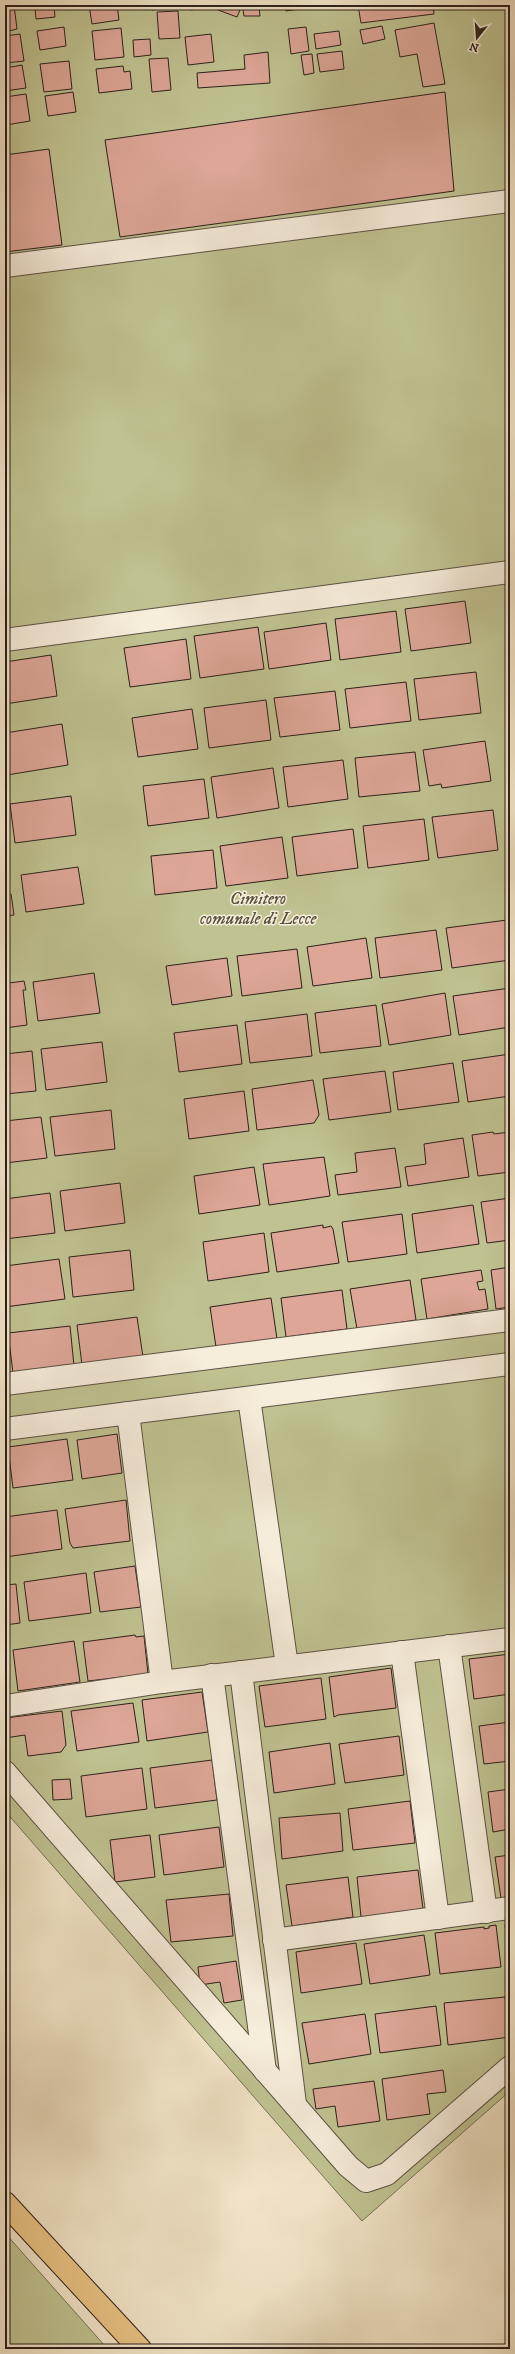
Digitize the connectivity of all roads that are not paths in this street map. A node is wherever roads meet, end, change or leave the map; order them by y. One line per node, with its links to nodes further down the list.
1 (510, 201): 2 (lane)
2 (5, 266)
3 (510, 572): 4 (lane)
4 (5, 640)
5 (510, 1320): 7 (lane)
6 (510, 1364): 8 (lane)
7 (5, 1384)
8 (249, 1398): 9 (lane); 14 (lane)
9 (128, 1413): 10 (lane); 17 (lane)
10 (5, 1429)
11 (510, 1639): 12 (lane)
12 (449, 1646): 13 (lane); 21 (lane)
13 (402, 1652): 14 (lane); 22 (lane)
14 (287, 1666): 15 (lane)
15 (241, 1672): 16 (lane); 23 (lane)
16 (212, 1675): 17 (lane); 25 (lane)
17 (162, 1682): 18 (lane)
18 (5, 1706)
19 (5, 1772): 25 (lane)
20 (510, 1908): 21 (lane)
21 (486, 1912): 22 (lane)
22 (438, 1918): 23 (lane)
23 (274, 1940): 26 (lane)
24 (510, 2067): 26 (lane)
25 (265, 2071): 26 (lane)
26 (295, 2104)
27 (5, 2203): 28 (main road)
28 (140, 2349)

